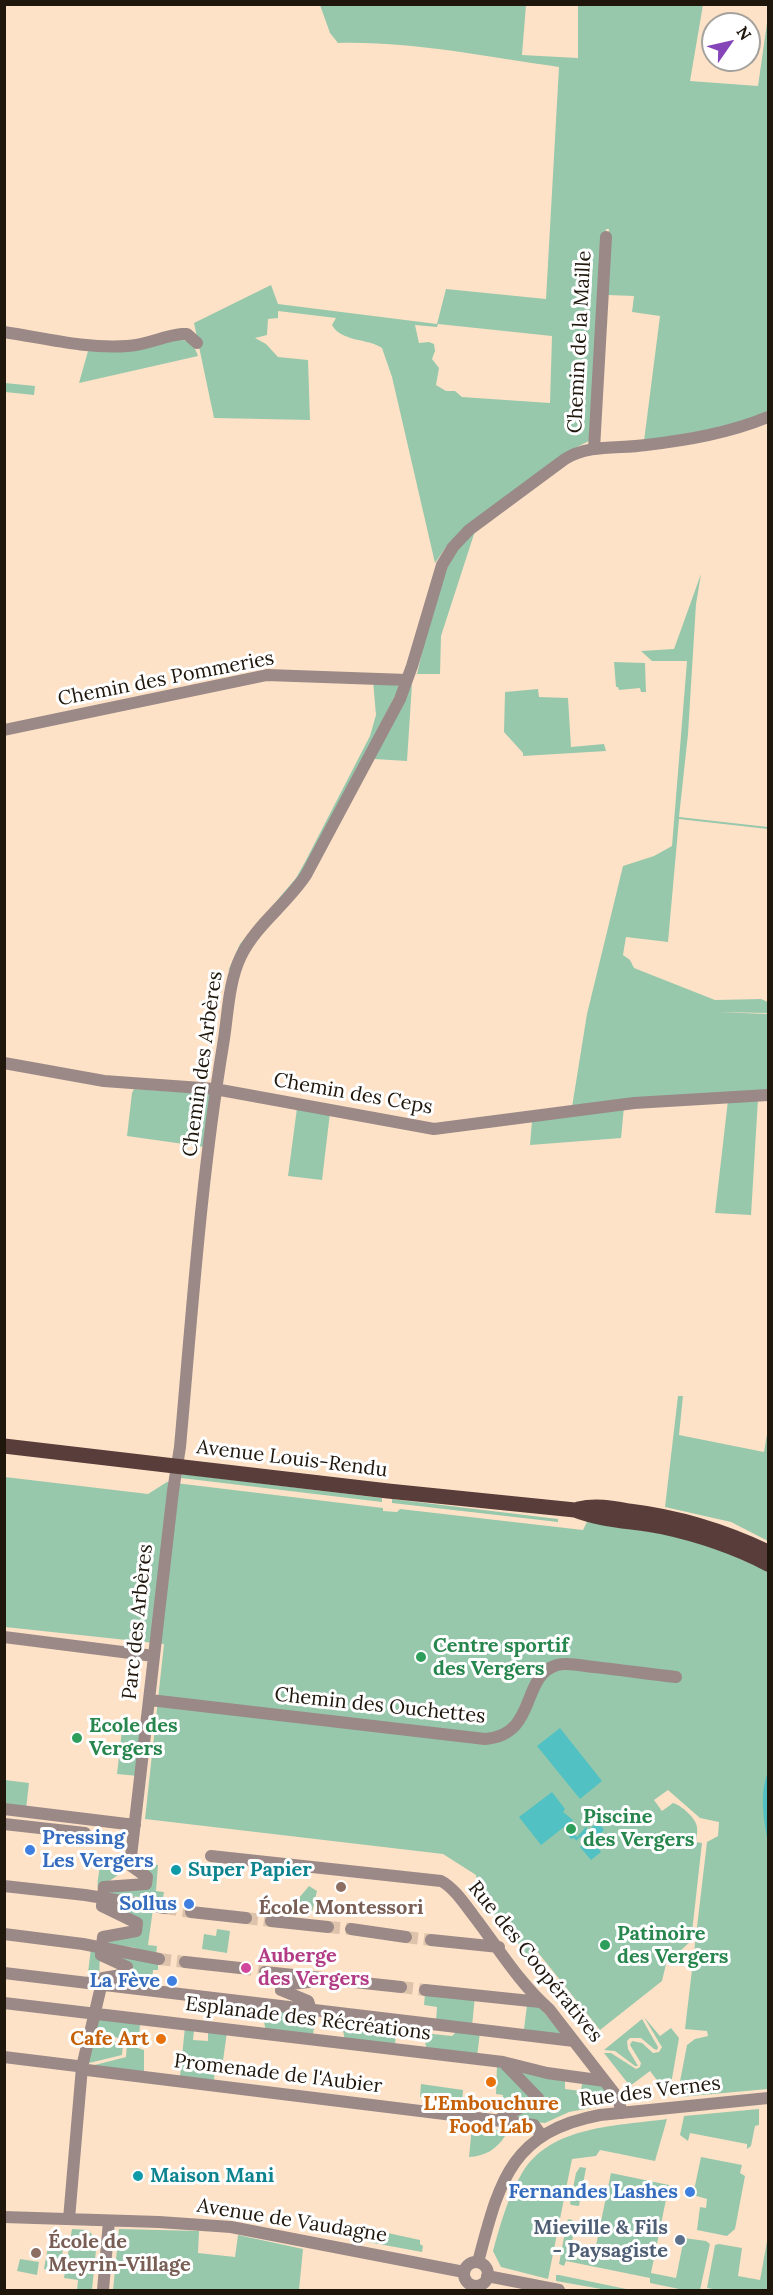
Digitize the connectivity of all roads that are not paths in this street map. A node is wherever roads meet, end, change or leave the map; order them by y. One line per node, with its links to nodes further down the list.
1 (606, 237): 5 (street, Chemin de la Maille)
2 (4, 332): 3 (street)
3 (197, 342)
4 (768, 417): 5 (street, Chemin de la Maille)
5 (594, 449): 6 (street, Chemin de la Maille)
6 (407, 680): 7 (street, Chemin des Pommeries); 9 (street, Chemin des Arbères)
7 (4, 730)
8 (4, 1063): 9 (street, Chemin des Ceps)
9 (215, 1089): 10 (street, Chemin des Ceps); 12 (street, Chemin des Arbères)
10 (768, 1095)
11 (4, 1446): 12 (main road, Avenue Louis-Rendu)
12 (177, 1466): 13 (main road, Avenue Louis-Rendu); 17 (street, Parc des Arbères)
13 (575, 1510): 14 (main road, Avenue Louis-Rendu); 15 (main road, Avenue Louis-Rendu)
14 (768, 1552)
15 (768, 1564)
16 (4, 1637): 17 (street)
17 (154, 1656): 19 (street, Parc des Arbères)
18 (676, 1677): 19 (street, Chemin des Ouchettes)
19 (150, 1700): 22 (street, Parc des Arbères)
20 (4, 1809): 22 (street)
21 (4, 1824): 23 (street)
22 (135, 1825): 26 (street, Parc des Arbères)
23 (85, 1833)
24 (211, 1856): 36 (street, Rue des Coopératives)
25 (4, 1886): 26 (street)
26 (103, 1899): 27 (street); 37 (street)
27 (165, 1908)
28 (191, 1912): 29 (street)
29 (246, 1918)
30 (271, 1921): 31 (street)
31 (328, 1926)
32 (351, 1929): 34 (street)
33 (4, 1934): 37 (street)
34 (406, 1937)
35 (431, 1940): 36 (street)
36 (499, 1947): 47 (street, Rue des Coopératives)
37 (102, 1948): 38 (street); 44 (street)
38 (159, 1959)
39 (185, 1962): 40 (street)
40 (240, 1968)
41 (265, 1972): 49 (street)
42 (4, 1973): 44 (street, Esplanade des Récréations)
43 (345, 1981): 45 (street)
44 (101, 1984): 49 (street, Esplanade des Récréations); 50 (street)
45 (401, 1987)
46 (425, 1990): 47 (street)
47 (540, 2002): 51 (street, Rue des Coopératives)
48 (4, 2003): 50 (street, Esplanade des Récréations)
49 (311, 2010): 51 (street, Esplanade des Récréations)
50 (94, 2014): 53 (street, Esplanade des Récréations); 54 (street)
51 (574, 2041): 55 (street, Rue des Coopératives)
52 (4, 2057): 54 (street, Promenade de l'Aubier)
53 (503, 2062): 55 (street, Esplanade des Récréations); 58 (street)
54 (82, 2067): 58 (street, Promenade de l'Aubier); 61 (street)
55 (605, 2081): 57 (street, Rue des Coopératives)
56 (768, 2098): 57 (street, Rue des Vernes)
57 (622, 2113): 59 (street, Rue des Vernes)
58 (498, 2120): 59 (street, Promenade de l'Aubier)
59 (542, 2136): 63 (street, Rue des Vernes)
60 (4, 2217): 61 (street, Avenue de Vaudagne)
61 (69, 2219): 62 (street, Avenue de Vaudagne)
62 (109, 2221): 64 (street, Avenue de Vaudagne); 67 (street)
63 (478, 2262): 64 (street); 65 (street)
64 (464, 2272): 66 (street)
65 (487, 2276): 66 (street); 68 (street)
66 (473, 2288)
67 (103, 2290)
68 (558, 2290)

